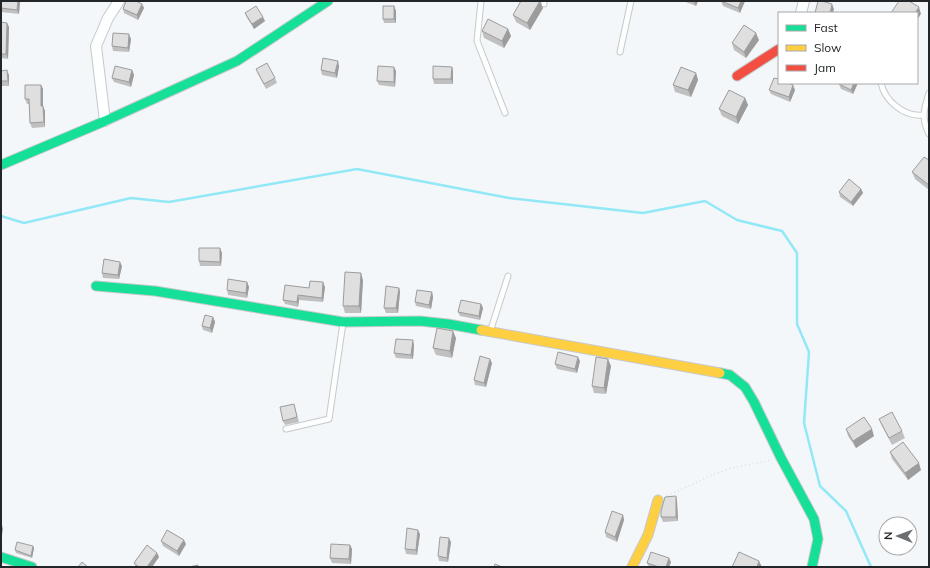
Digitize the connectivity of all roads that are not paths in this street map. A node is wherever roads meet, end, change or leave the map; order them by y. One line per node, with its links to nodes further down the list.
1 (118, 1): 14 (street)
2 (328, 1): 14 (street)
3 (481, 1): 12 (lane)
4 (631, 1): 8 (lane)
5 (804, 1): 6 (street)
6 (801, 12)
7 (778, 50): 9 (street)
8 (620, 52)
9 (737, 76)
10 (881, 84): 13 (lane)
11 (929, 93): 13 (lane)
12 (505, 113)
13 (923, 115): 15 (lane)
14 (105, 121): 16 (street)
15 (929, 134)
16 (1, 165)
17 (508, 276): 20 (lane)
18 (96, 286): 19 (street)
19 (343, 322): 20 (street); 21 (lane)
20 (490, 332): 26 (street)
21 (286, 429)
22 (658, 500): 25 (street)
23 (1, 557): 24 (street)
24 (32, 567)
25 (632, 567)
26 (812, 567)

